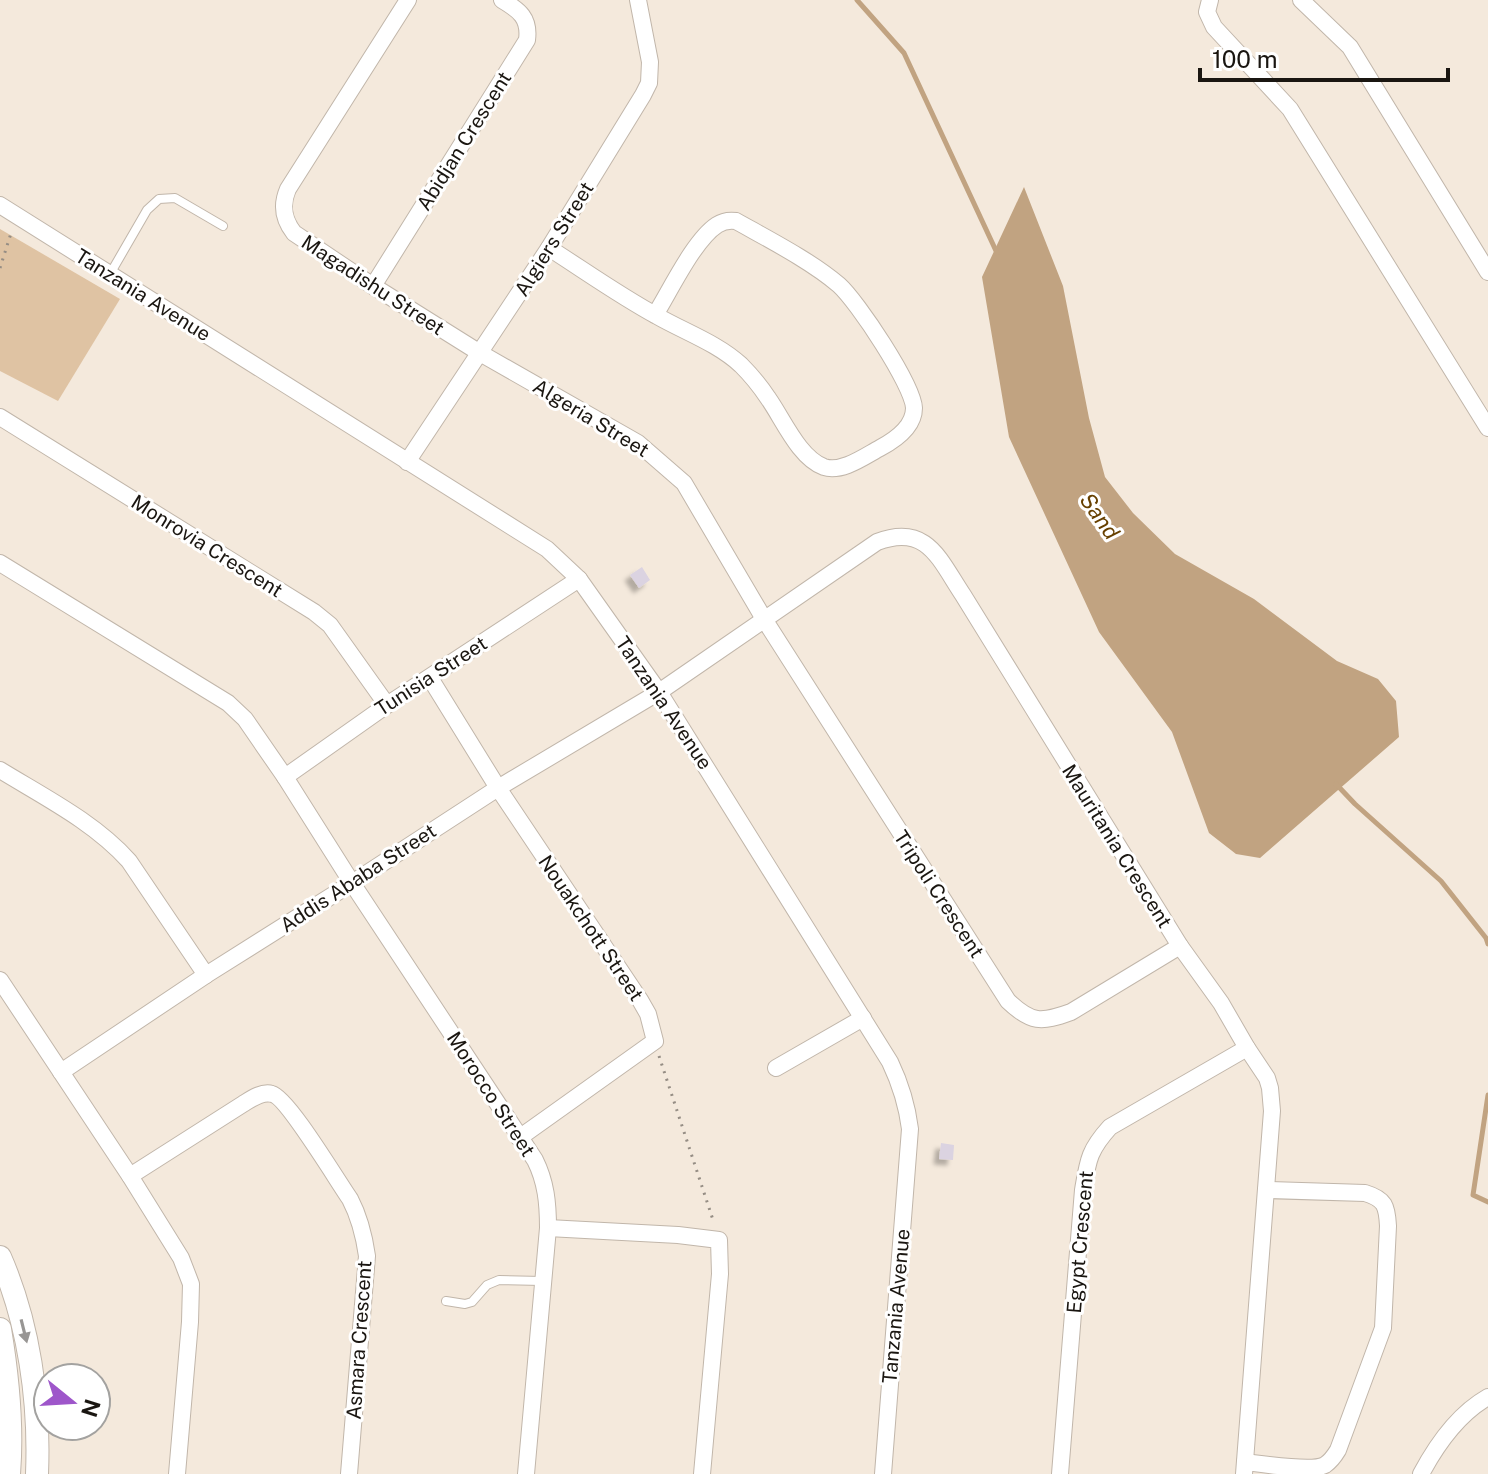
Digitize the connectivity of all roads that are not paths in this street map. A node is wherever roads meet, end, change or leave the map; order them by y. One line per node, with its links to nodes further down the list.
1 (408, 0): 11 (street, Magadishu Street)
2 (502, 0): 11 (street, Abidjan Crescent)
3 (638, 0): 8 (street, Algiers Street)
4 (1210, 0): 15 (street)
5 (1301, 0): 9 (street)
6 (0, 205): 10 (street, Tanzania Avenue)
7 (223, 226): 10 (lane)
8 (549, 248): 12 (street); 13 (street, Algiers Street)
9 (1488, 272)
10 (110, 274): 16 (street, Tanzania Avenue)
11 (373, 286): 13 (street, Magadishu Street)
12 (655, 315): 12 (street)
13 (480, 353): 16 (street, Algiers Street); 19 (street, Algeria Street)
14 (0, 417): 22 (street, Monrovia Crescent)
15 (1488, 428)
16 (407, 462): 18 (street, Tanzania Avenue)
17 (0, 563): 24 (street)
18 (579, 579): 20 (street, Tunisia Street); 21 (street, Tanzania Avenue)
19 (764, 619): 21 (street, Mauritania Crescent); 27 (street, Tripoli Crescent); 27 (street, Mauritania Crescent)
20 (430, 678): 22 (street, Tunisia Street); 25 (street, Nouakchott Street)
21 (659, 692): 25 (street, Addis Ababa Street); 30 (street, Tanzania Avenue)
22 (387, 705): 24 (street, Tunisia Street)
23 (0, 770): 28 (street)
24 (285, 777): 26 (street, Morocco Street)
25 (498, 788): 26 (street, Addis Ababa Street); 34 (street, Nouakchott Street)
26 (352, 883): 28 (street, Addis Ababa Street); 34 (street, Morocco Street)
27 (1180, 946): 31 (street, Mauritania Crescent)
28 (206, 975): 33 (street, Addis Ababa Street)
29 (0, 980): 33 (street)
30 (863, 1018): 32 (street); 50 (street, Tanzania Avenue)
31 (1247, 1048): 36 (street, Mauritania Crescent); 51 (street, Egypt Crescent)
32 (776, 1068)
33 (61, 1072): 35 (street)
34 (519, 1138): 37 (street, Morocco Street)
35 (130, 1176): 46 (street); 47 (street, Asmara Crescent)
36 (1266, 1190): 43 (street, Mauritania Crescent); 43 (street)
37 (548, 1228): 39 (street, Morocco Street); 49 (street)
38 (0, 1257): 45 (street, one-way to 45)
39 (543, 1281): 40 (lane); 48 (street, Morocco Street)
40 (446, 1301)
41 (0, 1329): 44 (street)
42 (1488, 1397): 52 (street)
43 (1244, 1468)
44 (9, 1474)
45 (37, 1474)
46 (177, 1474)
47 (349, 1474)
48 (526, 1474)
49 (702, 1474)
50 (883, 1474)
51 (1060, 1474)
52 (1421, 1474)

